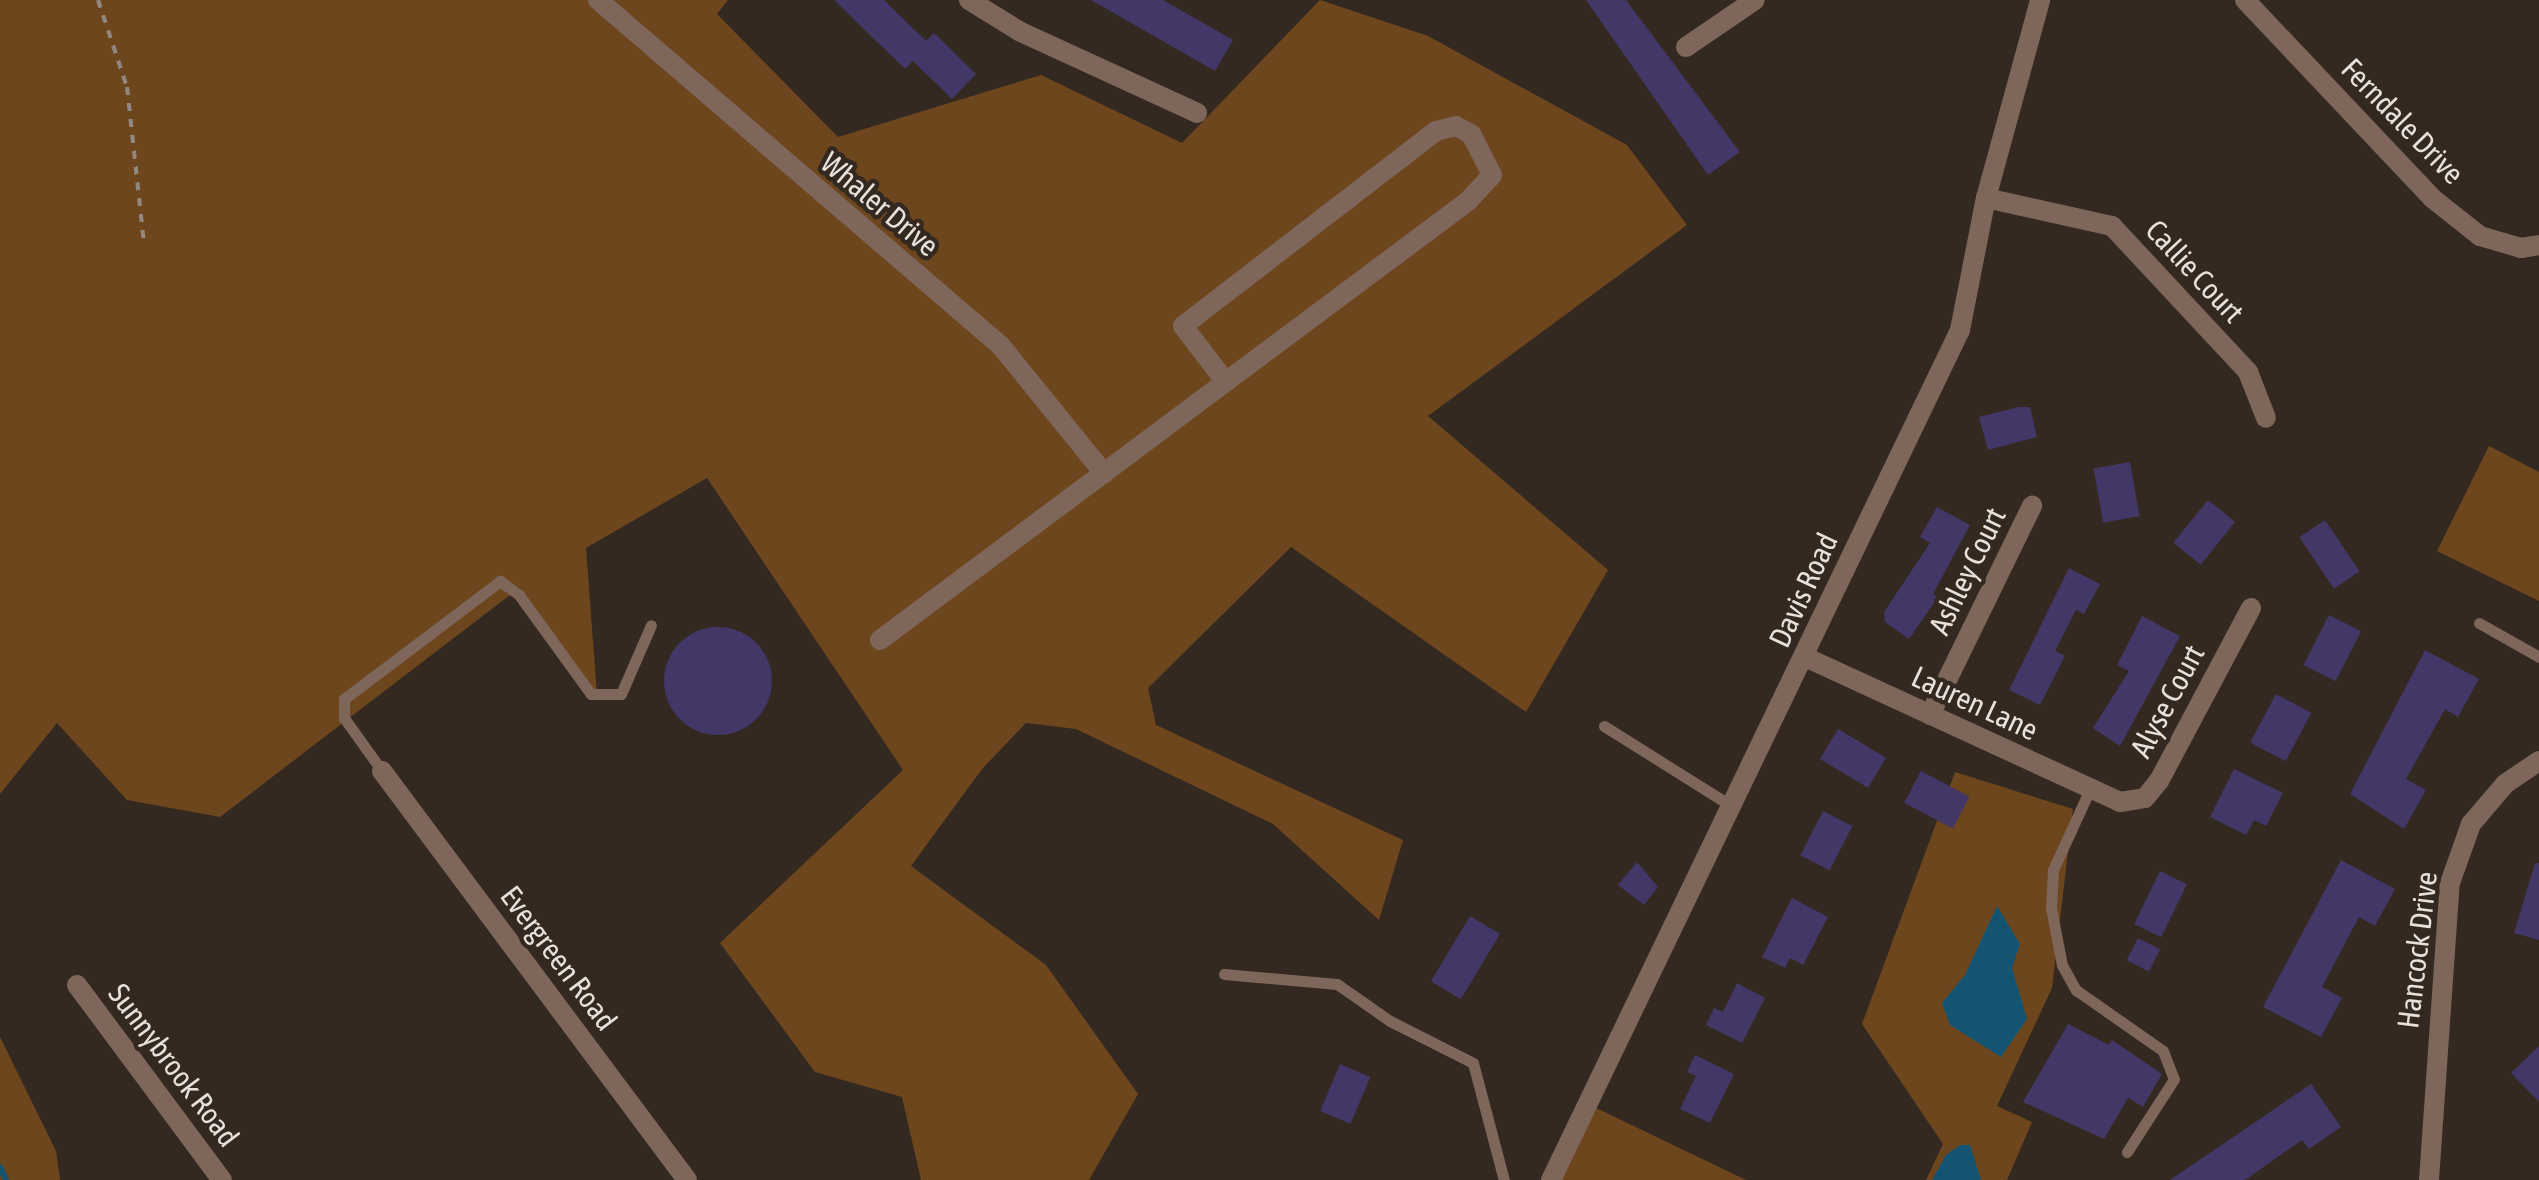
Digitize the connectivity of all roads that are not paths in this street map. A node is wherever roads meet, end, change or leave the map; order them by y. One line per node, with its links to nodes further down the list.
1 (598, 0): 12 (street, Whaler Drive)
2 (969, 0): 7 (street)
3 (1755, 0): 6 (street)
4 (2040, 0): 8 (street, Davis Road)
5 (2245, 0): 9 (street, Ferndale Drive)
6 (1686, 47)
7 (1196, 112)
8 (1986, 198): 11 (street, Callie Court); 18 (street, Davis Road)
9 (2539, 246)
10 (1225, 381): 10 (street); 12 (street)
11 (2266, 418)
12 (1104, 473): 17 (street)
13 (2032, 506): 20 (street, Ashley Court)
14 (2251, 608): 25 (street, Alyse Court)
15 (2479, 623): 19 (lane)
16 (650, 625): 23 (lane)
17 (880, 640)
18 (1804, 657): 20 (street, Lauren Lane); 26 (street, Davis Road)
19 (2539, 657)
20 (1930, 715): 24 (street, Lauren Lane)
21 (1604, 726): 26 (lane)
22 (2539, 761): 34 (street, Hancock Drive)
23 (382, 771): 31 (street, Evergreen Road)
24 (2090, 788): 25 (street, Lauren Lane); 29 (lane)
25 (2120, 802)
26 (1732, 806): 33 (street, Davis Road)
27 (1224, 974): 32 (lane)
28 (77, 985): 30 (street, Sunnybrook Road)
29 (2127, 1152)
30 (222, 1180)
31 (687, 1180)
32 (1504, 1180)
33 (1552, 1180)
34 (2429, 1180)

